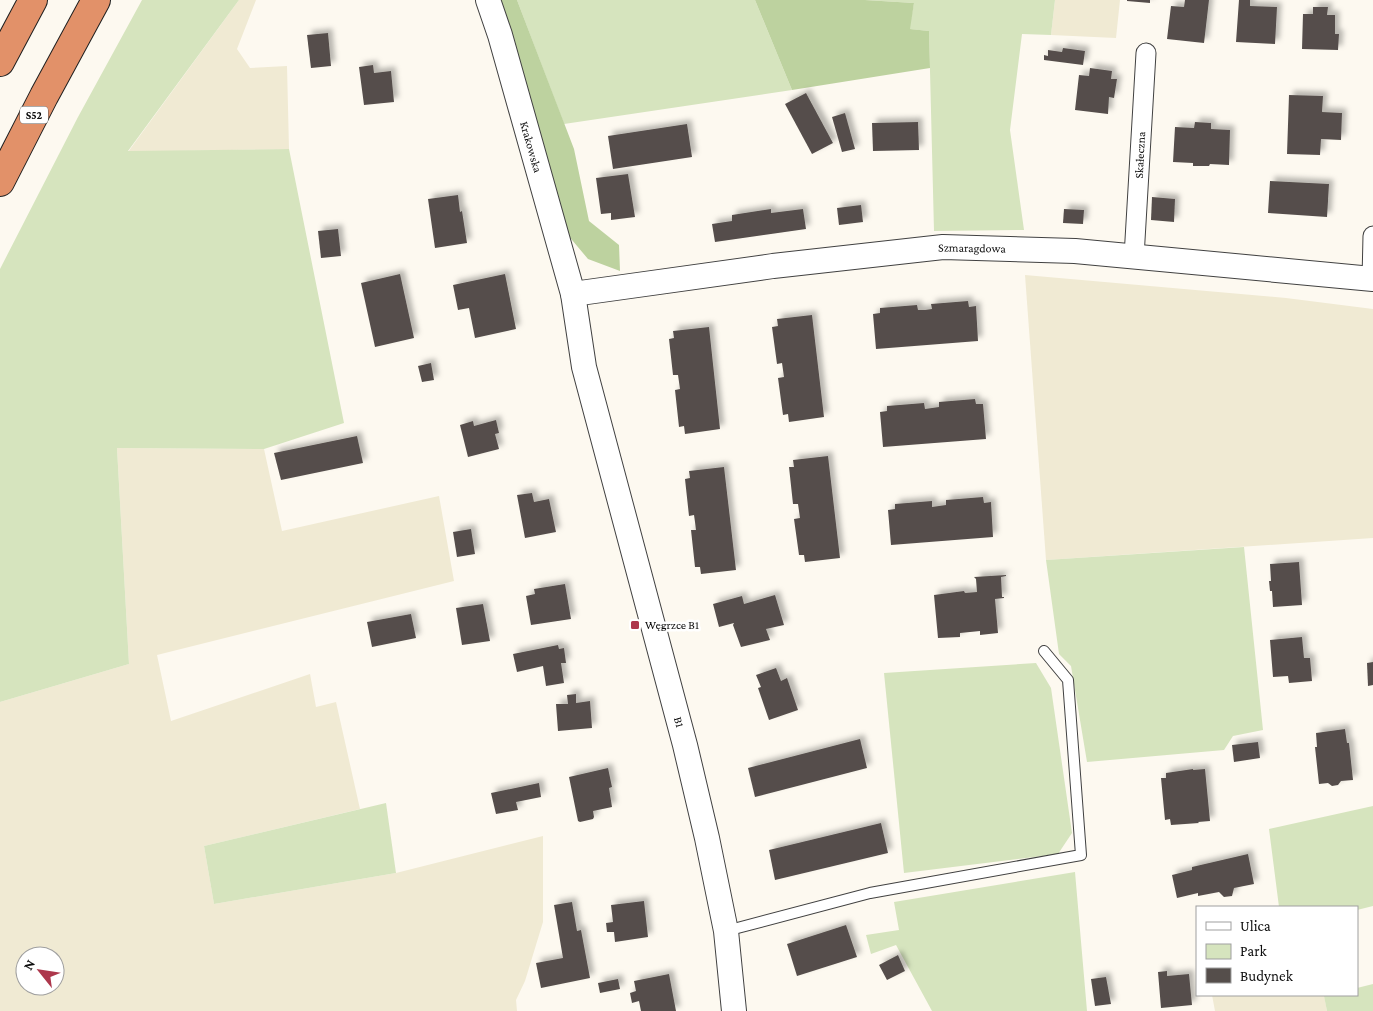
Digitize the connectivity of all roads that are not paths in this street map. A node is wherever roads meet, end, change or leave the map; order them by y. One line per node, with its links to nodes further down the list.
1 (33, 0): 5 (highway)
2 (96, 0): 6 (highway, S52)
3 (488, 0): 10 (street, Krakowska)
4 (1146, 53): 8 (street, Skałeczna)
5 (0, 62)
6 (0, 182)
7 (1373, 236): 9 (street)
8 (1134, 257): 9 (street, Szmaragdowa); 10 (street, Szmaragdowa)
9 (1373, 279)
10 (573, 294): 11 (street, Krakowska)
11 (602, 437): 13 (street, B1)
12 (1044, 651): 13 (lane)
13 (726, 931): 14 (street, B1)
14 (734, 1011)

